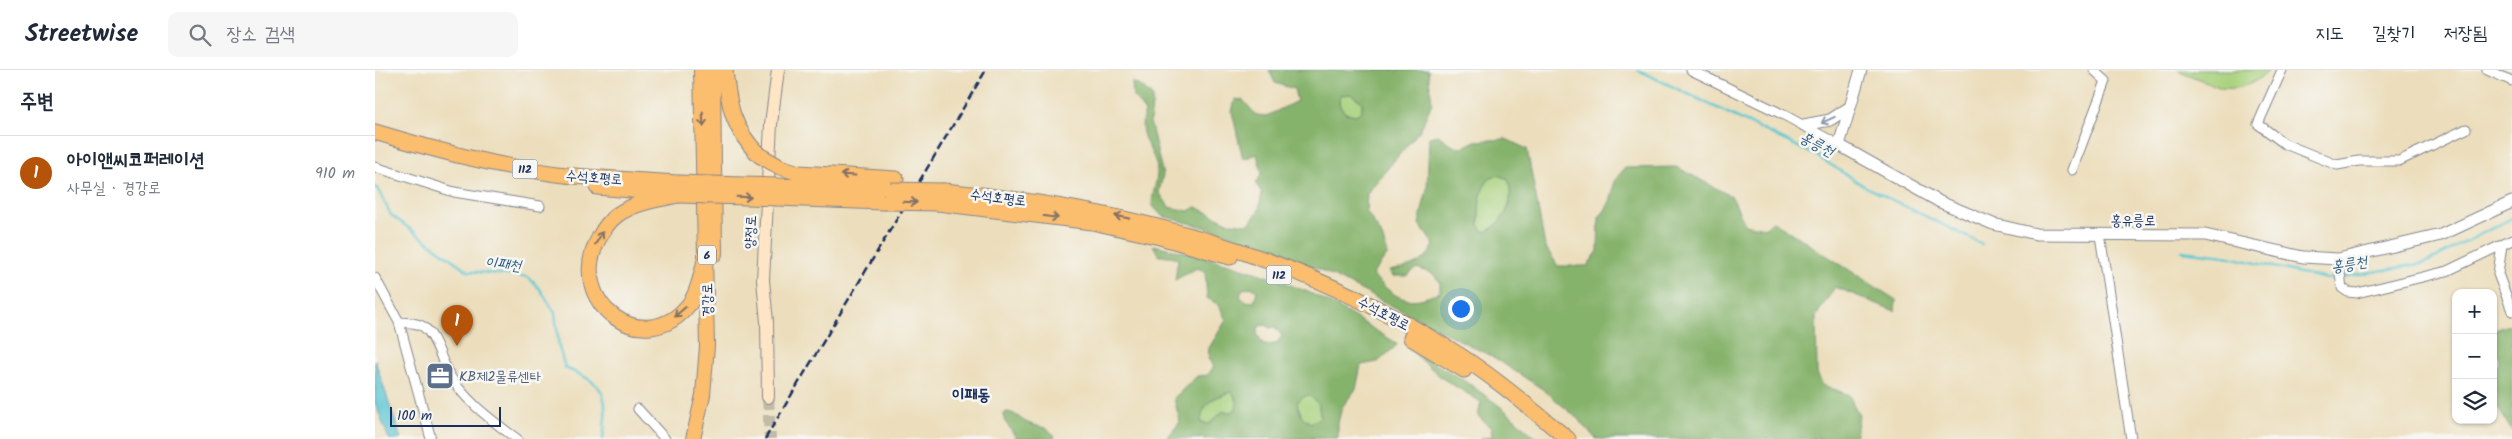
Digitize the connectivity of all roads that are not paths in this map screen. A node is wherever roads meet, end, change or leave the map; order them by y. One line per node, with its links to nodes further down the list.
1 (701, 70): 27 (main road, 경강로 / 6, one-way to 27)
2 (713, 70): 38 (main road, 경강로 / 6)
3 (725, 70): 20 (highway, one-way to 3, bridge)
4 (778, 70): 32 (main road, 양정로)
5 (1691, 70): 12 (street)
6 (1861, 70): 11 (street)
7 (2094, 70): 18 (street)
8 (2282, 70): 13 (street)
9 (2487, 70): 10 (street)
10 (2512, 81)
11 (1850, 106): 12 (street, one-way to 12); 16 (street)
12 (1804, 126): 16 (street)
13 (2466, 129)
14 (375, 132): 19 (highway, 수석호평로 / 112)
15 (375, 143): 19 (highway, 수석호평로 / 112)
16 (1839, 144): 24 (street, 홍유릉로)
17 (375, 167): 23 (street)
18 (2072, 170)
19 (678, 189): 20 (highway, 수석호평로 / 112, bridge); 27 (highway, one-way to 19)
20 (890, 190): 21 (highway, 수석호평로 / 112, one-way to 21, bridge); 21 (highway, 수석호평로 / 112, bridge)
21 (972, 200): 39 (highway, 수석호평로 / 112, one-way to 39); 40 (highway, 수석호평로 / 112, one-way to 21)
22 (2512, 202): 28 (street, 홍유릉로)
23 (540, 206)
24 (2100, 239): 28 (street, 홍유릉로); 41 (street)
25 (2512, 240): 26 (street)
26 (2502, 245): 28 (street); 30 (street)
27 (707, 253): 37 (main road, 경강로 / 6)
28 (2338, 259)
29 (375, 278): 31 (street)
30 (2512, 311)
31 (399, 322): 34 (street); 35 (street)
32 (768, 397)
33 (638, 409): 36 (street)
34 (431, 439)
35 (517, 439)
36 (665, 439)
37 (693, 439)
38 (701, 439)
39 (1553, 439)
40 (1568, 439)
41 (2131, 439)

